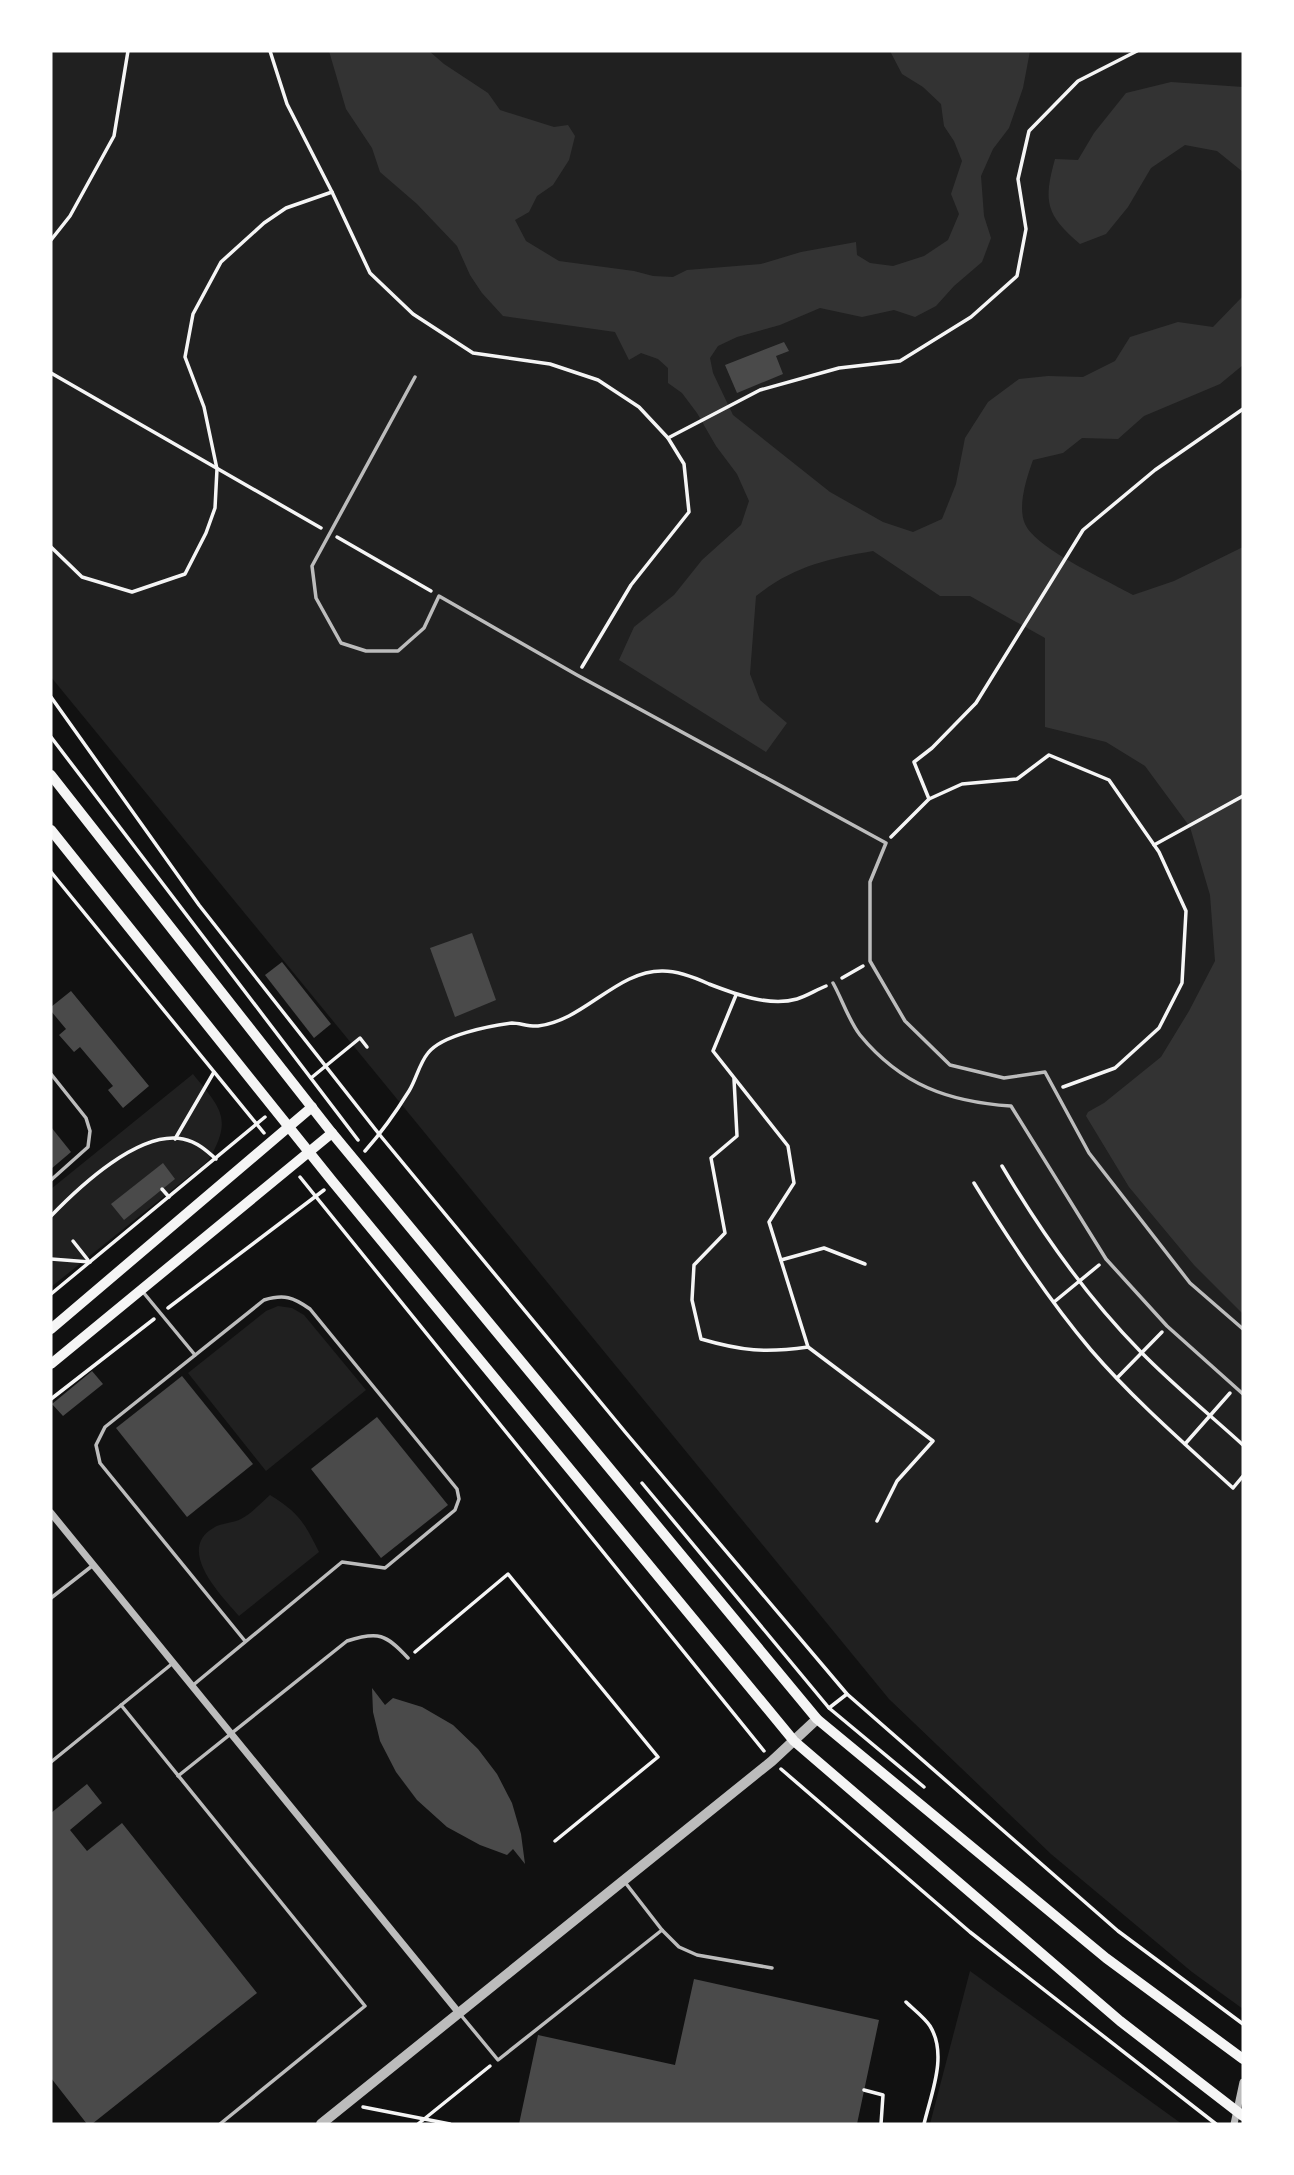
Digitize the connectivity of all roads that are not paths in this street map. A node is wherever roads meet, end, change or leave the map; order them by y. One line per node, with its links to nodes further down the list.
1 (415, 377): 13 (lane)
2 (51, 775): 6 (main road)
3 (51, 830): 7 (main road)
4 (833, 983): 16 (lane)
5 (51, 1074): 10 (lane)
6 (312, 1107): 7 (main road); 8 (main road)
7 (289, 1125): 9 (main road); 12 (main road)
8 (332, 1133): 9 (main road); 25 (main road)
9 (309, 1152): 11 (main road); 27 (main road)
10 (51, 1180)
11 (141, 1290): 14 (lane); 15 (main road)
12 (51, 1329)
13 (1243, 1329)
14 (195, 1355): 20 (lane); 20 (lane)
15 (51, 1364)
16 (1243, 1395)
17 (51, 1513): 18 (street)
18 (94, 1565): 19 (lane); 22 (street)
19 (51, 1598)
20 (246, 1641): 23 (lane)
21 (408, 1658): 26 (lane)
22 (173, 1663): 23 (street); 24 (lane)
23 (192, 1686): 26 (street)
24 (121, 1705): 28 (lane); 29 (lane)
25 (817, 1719): 27 (street); 34 (main road)
26 (231, 1733): 29 (lane); 33 (street)
27 (794, 1741): 30 (street); 36 (main road)
28 (51, 1762)
29 (178, 1776): 37 (lane)
30 (623, 1881): 31 (lane); 33 (street)
31 (662, 1930): 32 (lane); 33 (lane)
32 (772, 1968)
33 (459, 2013): 38 (street)
34 (1243, 2059)
35 (1243, 2081): 36 (street)
36 (1240, 2113): 39 (street)
37 (220, 2124)
38 (321, 2124)
39 (1234, 2124)

